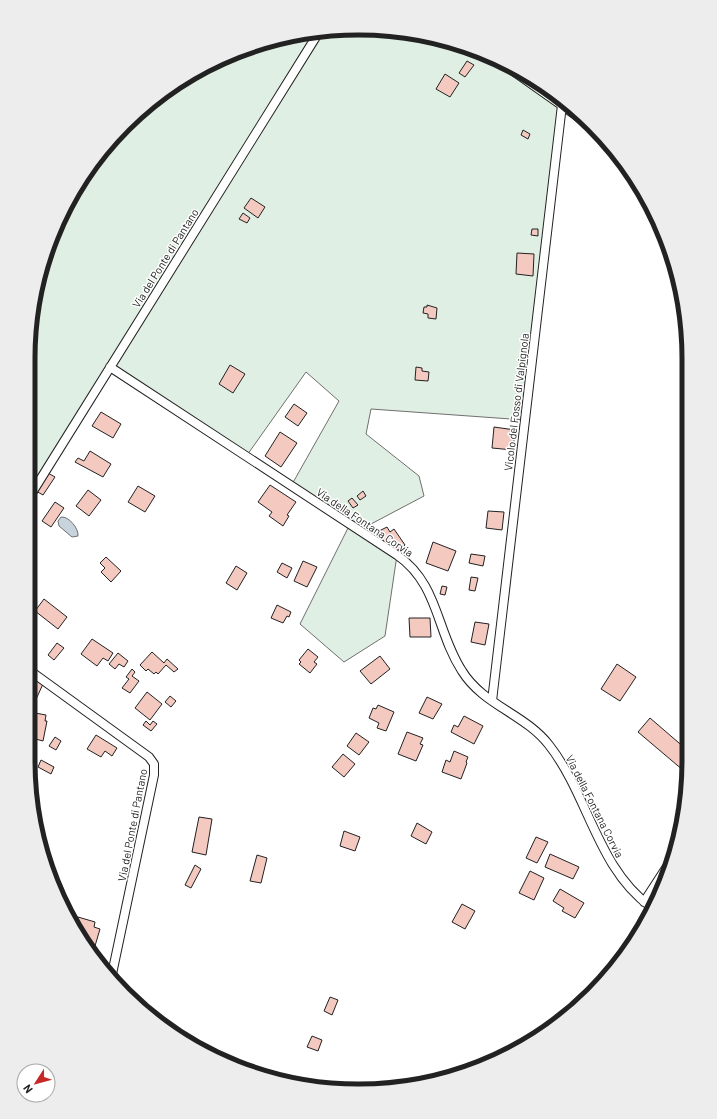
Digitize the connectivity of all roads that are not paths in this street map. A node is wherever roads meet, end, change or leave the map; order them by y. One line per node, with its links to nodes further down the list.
1 (315, 38): 3 (street, Via del Ponte di Pantano)
2 (562, 107): 6 (street, Vicolo del Fosso di Valpignola)
3 (110, 367): 4 (street, Via del Ponte di Pantano); 6 (street, Via della Fontana Corvia)
4 (35, 488)
5 (35, 674): 10 (street, Via del Ponte di Pantano)
6 (492, 701): 8 (street, Via della Fontana Corvia)
7 (659, 879): 8 (street)
8 (644, 902): 9 (street, Via della Fontana Corvia)
9 (648, 905)
10 (113, 971)

